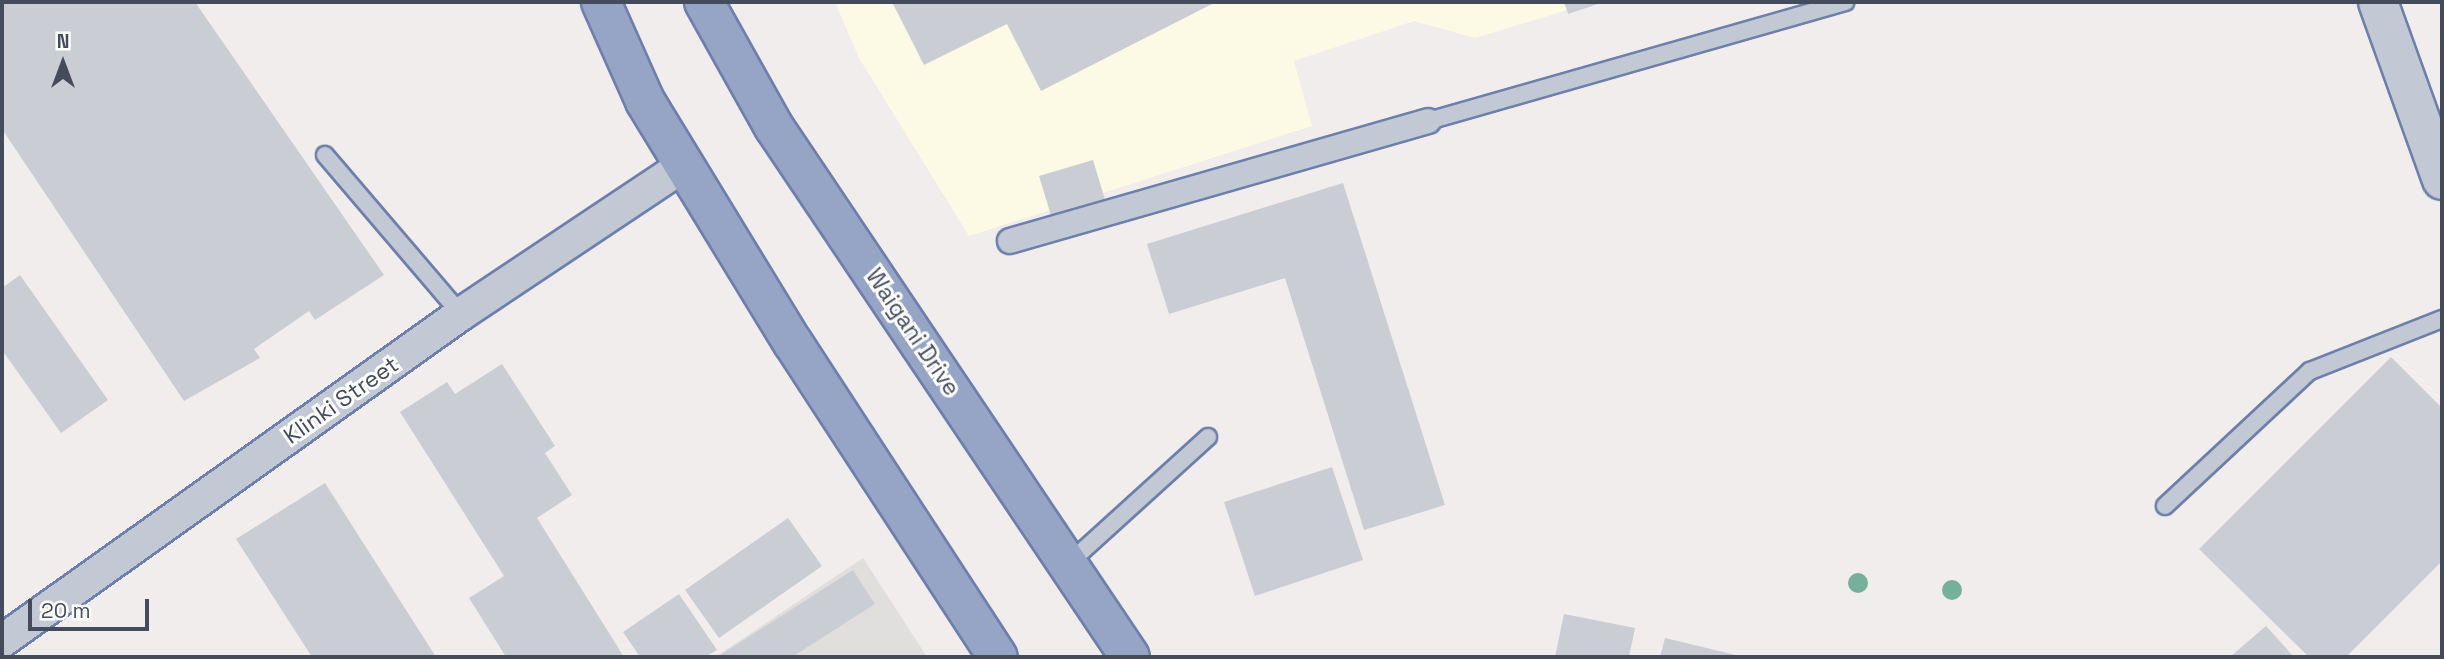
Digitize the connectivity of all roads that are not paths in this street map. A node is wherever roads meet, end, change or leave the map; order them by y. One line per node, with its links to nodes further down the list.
1 (601, 2): 7 (highway)
2 (704, 2): 14 (highway, Waigani Drive)
3 (1845, 2): 5 (lane)
4 (2378, 2): 8 (street)
5 (1428, 121): 9 (street)
6 (325, 155): 10 (lane)
7 (684, 165): 10 (street, Klinki Street); 16 (highway)
8 (2442, 180)
9 (1010, 241)
10 (461, 314): 15 (street, Klinki Street)
11 (2442, 320): 13 (lane)
12 (1208, 437): 14 (lane)
13 (2165, 506)
14 (1068, 564): 17 (highway, Waigani Drive)
15 (2, 641)
16 (998, 657)
17 (1130, 657)

